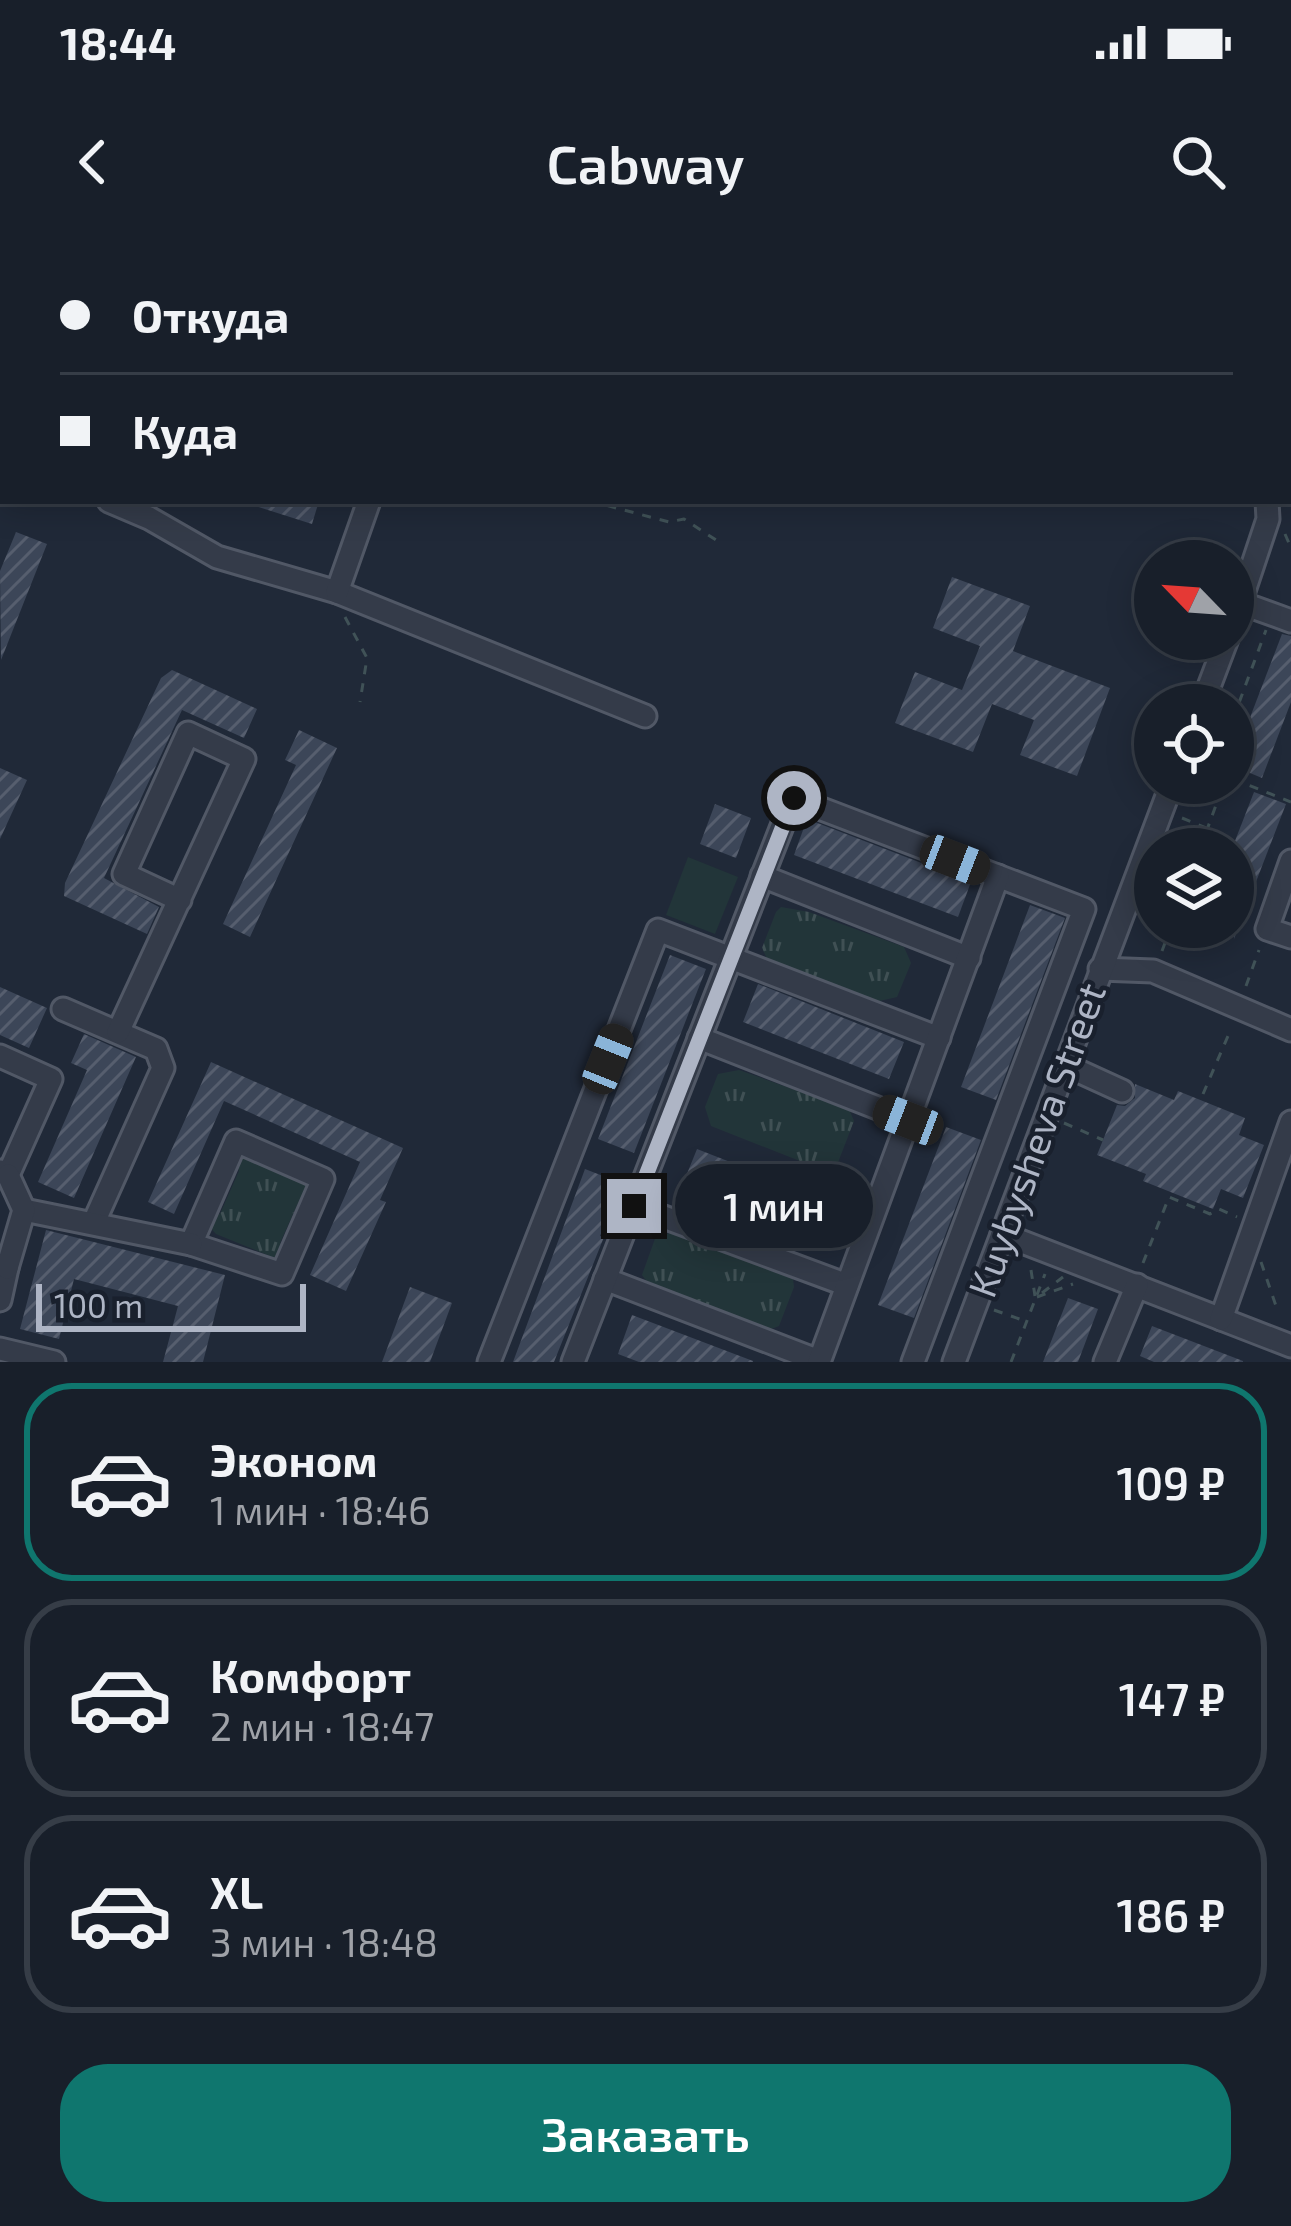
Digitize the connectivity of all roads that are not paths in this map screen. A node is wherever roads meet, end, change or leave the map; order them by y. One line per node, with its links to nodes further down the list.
1 (116, 504): 5 (street)
2 (368, 504): 5 (street)
3 (1277, 520): 4 (street)
4 (1254, 574)
5 (337, 592): 6 (street)
6 (645, 716)
7 (1164, 804): 15 (street, Kuybysheva Street)
8 (1291, 861): 12 (street)
9 (762, 876): 10 (street); 13 (street); 14 (street)
10 (998, 876): 14 (street); 44 (street)
11 (180, 901): 11 (street); 18 (street)
12 (1291, 937)
13 (730, 957): 19 (street); 20 (street); 41 (street)
14 (969, 958): 20 (street)
15 (1100, 969): 17 (street); 30 (street, Kuybysheva Street)
16 (63, 1010): 18 (street)
17 (1291, 1030)
18 (118, 1032): 29 (street)
19 (699, 1038): 24 (street); 27 (street)
20 (939, 1038): 24 (street)
21 (0, 1057): 26 (street)
22 (1076, 1070): 23 (street)
23 (1122, 1091)
24 (908, 1120): 35 (street)
25 (1291, 1122): 37 (street)
26 (4, 1173): 28 (street)
27 (634, 1206): 34 (street); 35 (street)
28 (24, 1210): 29 (street); 32 (street)
29 (94, 1222): 31 (street)
30 (1002, 1234): 33 (street); 45 (street, Kuybysheva Street)
31 (190, 1244): 31 (street)
32 (4, 1266): 36 (street)
33 (1140, 1275): 37 (street); 46 (street)
34 (605, 1279): 42 (street); 43 (street)
35 (847, 1286): 43 (street)
36 (0, 1300)
37 (1221, 1319): 38 (street)
38 (1291, 1346)
39 (0, 1349): 40 (street)
40 (54, 1362)
41 (489, 1362)
42 (574, 1362)
43 (819, 1362)
44 (913, 1362)
45 (955, 1362)
46 (1105, 1362)

